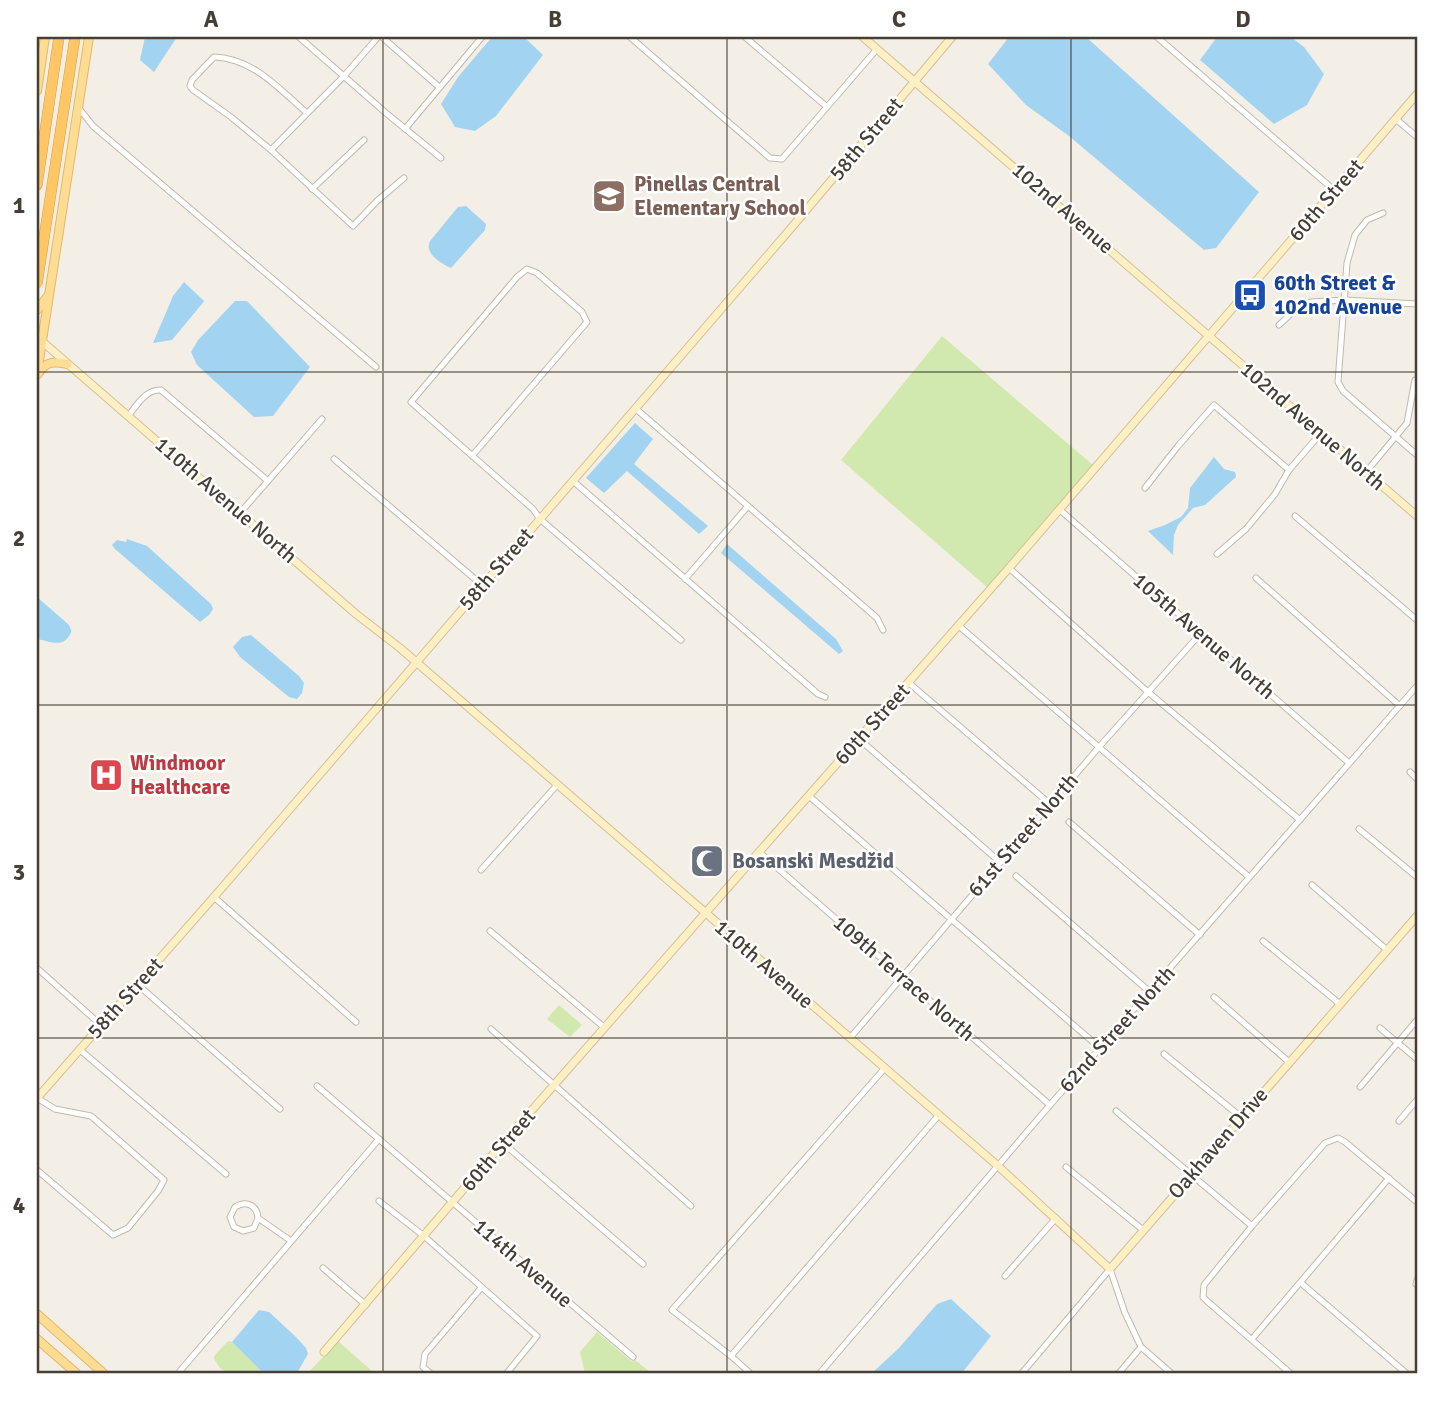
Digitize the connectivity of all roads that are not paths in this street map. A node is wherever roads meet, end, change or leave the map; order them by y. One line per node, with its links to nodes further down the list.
1 (45, 37): 17 (main road)
2 (60, 37): 31 (highway)
3 (75, 37): 36 (highway, bridge)
4 (89, 37): 19 (main road)
5 (299, 37): 14 (street)
6 (380, 37): 14 (street); 16 (street)
7 (482, 37): 16 (street)
8 (630, 37): 20 (street)
9 (745, 37): 20 (street)
10 (863, 37): 13 (street)
11 (952, 37): 15 (street, 58th Street)
12 (1157, 37): 33 (street)
13 (877, 48): 15 (street); 20 (street)
14 (344, 76): 21 (street); 24 (street)
15 (916, 81): 42 (street, 102nd Avenue); 48 (street, 58th Street)
16 (439, 87): 24 (street)
17 (37, 91)
18 (1417, 94): 22 (street, 60th Street)
19 (78, 107): 23 (street); 25 (main road)
20 (827, 107)
21 (307, 113): 28 (street); 28 (street)
22 (1396, 119): 26 (street); 33 (street, 60th Street)
23 (93, 126): 25 (street); 45 (street)
24 (405, 129): 29 (street)
25 (74, 133): 35 (main road)
26 (1417, 137)
27 (364, 140): 32 (street)
28 (271, 150): 32 (street)
29 (441, 158)
30 (404, 178): 32 (street)
31 (37, 185)
32 (312, 189)
33 (1334, 190): 42 (street, 60th Street)
34 (1383, 213): 38 (street)
35 (55, 255): 36 (main road); 37 (main road)
36 (37, 282)
37 (49, 295): 40 (main road); 43 (main road)
38 (1345, 300): 39 (street); 41 (street); 52 (street)
39 (1417, 304)
40 (37, 310)
41 (1279, 325)
42 (1209, 335): 51 (street, 102nd Avenue North); 62 (street, 60th Street)
43 (39, 339): 44 (street, 110th Avenue North); 46 (main road)
44 (67, 364): 46 (main road); 49 (street, 110th Avenue North)
45 (376, 367)
46 (37, 375)
47 (1417, 380): 52 (street)
48 (635, 408): 59 (street, 58th Street); 61 (street)
49 (128, 416): 58 (street); 63 (street, 110th Avenue North)
50 (321, 419): 58 (street)
51 (1321, 433): 56 (street); 57 (street, 102nd Avenue North)
52 (1396, 437): 53 (street); 57 (street)
53 (1417, 455)
54 (472, 456): 54 (street); 66 (street)
55 (334, 459): 71 (street)
56 (1289, 470): 60 (street); 67 (street)
57 (1366, 472): 65 (street, 102nd Avenue North)
58 (268, 481): 63 (street)
59 (573, 481): 66 (street, 58th Street); 70 (street)
60 (1145, 488)
61 (748, 506): 70 (street); 74 (street)
62 (1059, 509): 68 (street, 60th Street); 75 (street, 105th Avenue North)
63 (240, 513): 77 (street, 110th Avenue North)
64 (1295, 516): 72 (street)
65 (1417, 516)
66 (540, 519): 71 (street, 58th Street); 76 (street)
67 (1217, 554)
68 (1009, 568): 73 (street, 60th Street); 80 (street)
69 (1256, 578): 82 (street)
70 (685, 579): 81 (street)
71 (482, 585): 77 (street, 58th Street)
72 (1417, 620)
73 (959, 626): 78 (street, 60th Street); 84 (street)
74 (883, 629)
75 (1201, 633): 80 (street, 61st Street North); 85 (street, 105th Avenue North)
76 (681, 640)
77 (416, 662): 88 (street, 110th Avenue); 101 (street, 58th Street)
78 (909, 682): 83 (street, 60th Street); 90 (street)
79 (1417, 686): 82 (street, 62nd Street North)
80 (1149, 692): 84 (street, 61st Street North); 91 (street)
81 (825, 697)
82 (1400, 706): 85 (street, 62nd Street North)
83 (859, 739): 89 (street, 60th Street); 95 (street)
84 (1099, 747): 90 (street, 61st Street North); 98 (street)
85 (1349, 763): 91 (street, 62nd Street North)
86 (1410, 772): 87 (street)
87 (1417, 779)
88 (557, 785): 96 (street); 102 (street, 110th Avenue)
89 (809, 796): 94 (street, 60th Street); 104 (street)
90 (1050, 804): 95 (street, 61st Street North)
91 (1300, 820): 98 (street, 62nd Street North)
92 (1069, 822): 106 (street)
93 (1359, 829): 99 (street)
94 (759, 852): 102 (street, 60th Street); 110 (street, 109th Terrace North)
95 (1000, 862): 104 (street, 61st Street North)
96 (481, 870)
97 (1016, 876): 112 (street)
98 (1249, 877): 106 (street, 62nd Street North)
99 (1417, 877)
100 (1311, 885): 108 (street)
101 (214, 897): 111 (street, 58th Street); 116 (street)
102 (705, 912): 118 (street, 60th Street); 121 (street, 110th Avenue)
103 (1417, 916): 108 (street, Oakhaven Drive)
104 (950, 919): 110 (street, 61st Street North); 123 (street)
105 (491, 931): 118 (street)
106 (1200, 935): 112 (street, 62nd Street North)
107 (1263, 940): 114 (street)
108 (1387, 950): 114 (street, Oakhaven Drive)
109 (37, 968): 117 (street)
110 (902, 976): 121 (street, 61st Street North); 134 (street, 109th Terrace North)
111 (138, 985): 117 (street, 58th Street); 135 (street)
112 (1150, 992): 123 (street, 62nd Street North)
113 (1214, 998): 127 (street)
114 (1340, 1004): 127 (street, Oakhaven Drive)
115 (1417, 1020): 122 (street)
116 (356, 1022)
117 (102, 1026): 124 (street, 58th Street)
118 (604, 1028): 129 (street, 60th Street)
119 (1380, 1028): 122 (street)
120 (491, 1029): 129 (street)
121 (849, 1038): 128 (street, 110th Avenue)
122 (1398, 1043): 126 (street); 131 (street)
123 (1100, 1048): 134 (street, 62nd Street North)
124 (79, 1049): 132 (street, 58th Street); 145 (street)
125 (1164, 1054): 138 (street)
126 (1417, 1059)
127 (1289, 1062): 138 (street, Oakhaven Drive)
128 (884, 1069): 137 (street, 110th Avenue); 170 (street)
129 (554, 1085): 141 (street, 60th Street); 151 (street)
130 (317, 1086): 140 (street, 114th Avenue)
131 (1360, 1087)
132 (37, 1097): 144 (street)
133 (1417, 1100): 139 (street)
134 (1050, 1105): 142 (street, 62nd Street North)
135 (280, 1109)
136 (1116, 1111): 146 (street)
137 (938, 1116): 142 (street, 110th Avenue); 170 (street)
138 (1241, 1117): 146 (street, Oakhaven Drive)
139 (1399, 1121)
140 (379, 1139): 149 (street, 114th Avenue); 157 (street)
141 (503, 1143): 149 (street, 60th Street); 158 (street)
142 (998, 1166): 153 (street, 110th Avenue); 178 (street, 62nd Street North)
143 (1066, 1167): 155 (street)
144 (37, 1170)
145 (226, 1174)
146 (1191, 1176): 154 (street); 155 (street, Oakhaven Drive)
147 (1389, 1178): 150 (street); 154 (street); 162 (street)
148 (379, 1201): 156 (street)
149 (452, 1202): 156 (street, 60th Street); 171 (street, 114th Avenue)
150 (1417, 1202)
151 (691, 1206)
152 (258, 1218): 152 (street); 157 (street)
153 (1056, 1218): 160 (street, 110th Avenue); 161 (street)
154 (1252, 1226): 167 (street)
155 (1143, 1230): 160 (street, Oakhaven Drive)
156 (424, 1236): 163 (street); 164 (street, 60th Street)
157 (291, 1241): 172 (street)
158 (643, 1264)
159 (323, 1268): 164 (street)
160 (1110, 1269): 168 (street); 179 (street, Oakhaven Drive)
161 (1005, 1276)
162 (1301, 1283): 167 (street); 183 (street)
163 (481, 1288): 175 (street); 176 (street)
164 (366, 1305): 169 (street, 60th Street)
165 (37, 1314): 174 (main road)
166 (37, 1339): 173 (main road)
167 (1252, 1339): 182 (street)
168 (1142, 1347): 180 (street); 181 (street)
169 (324, 1352)
170 (731, 1356): 177 (street)
171 (632, 1357)
172 (180, 1371)
173 (76, 1373)
174 (103, 1373)
175 (430, 1373)
176 (507, 1373)
177 (750, 1373)
178 (820, 1373)
179 (1022, 1373)
180 (1119, 1373)
181 (1171, 1373)
182 (1290, 1373)
183 (1406, 1373)

